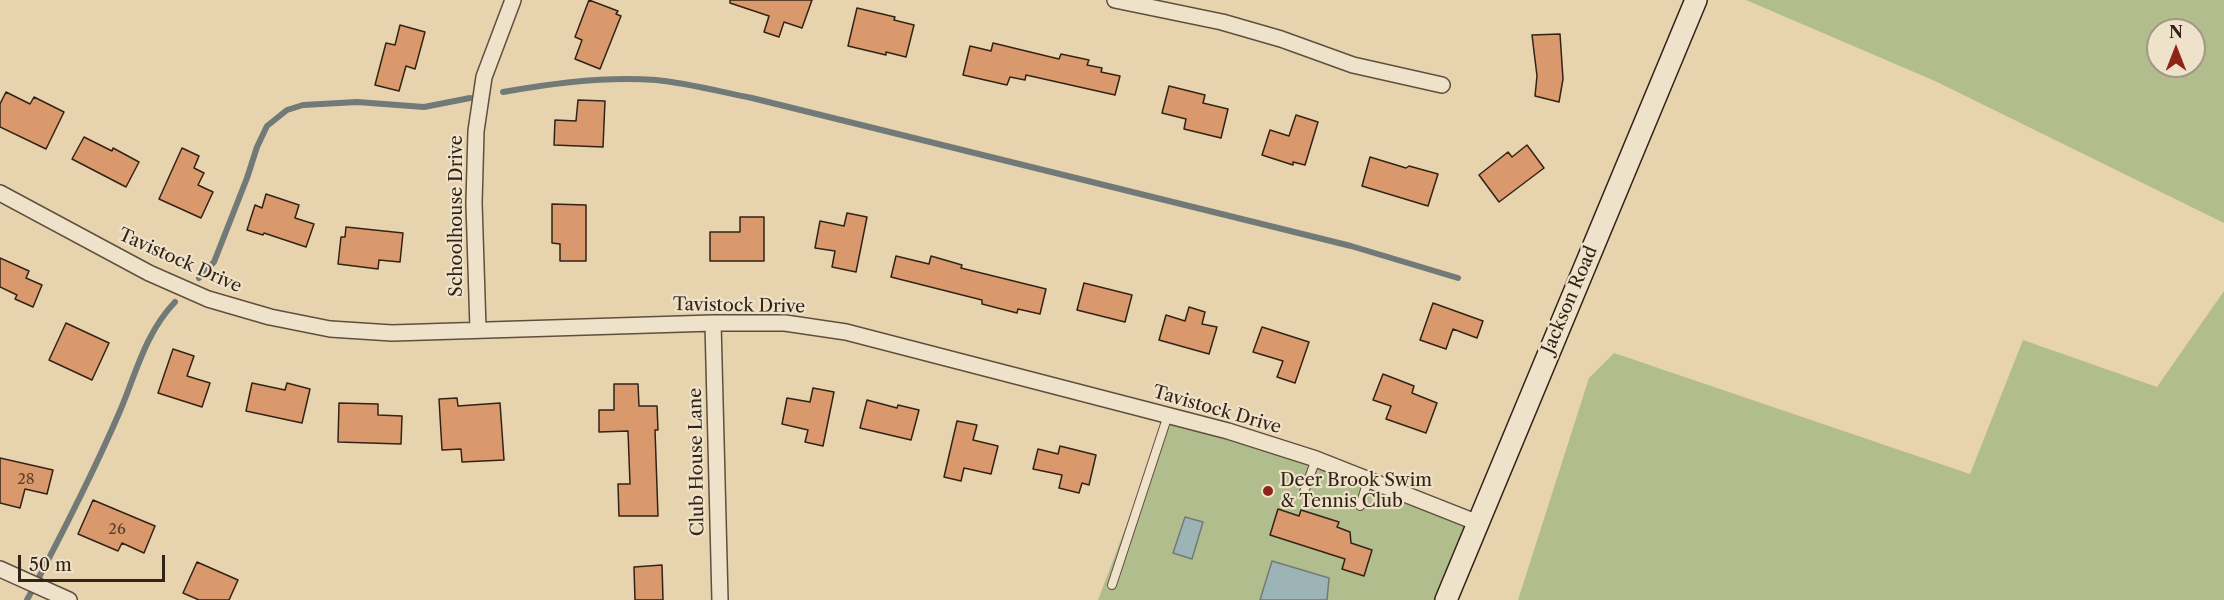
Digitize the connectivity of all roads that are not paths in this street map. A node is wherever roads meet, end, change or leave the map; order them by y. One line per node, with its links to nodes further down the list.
1 (513, 0): 7 (street, Schoolhouse Drive)
2 (1115, 0): 4 (street)
3 (1696, 0): 13 (street, Jackson Road)
4 (1442, 85)
5 (0, 193): 7 (street, Tavistock Drive)
6 (713, 323): 7 (street, Tavistock Drive); 8 (street, Tavistock Drive); 17 (street, Club House Lane)
7 (478, 329)
8 (1168, 415): 9 (street, Tavistock Drive); 15 (lane)
9 (1316, 459): 10 (street, Tavistock Drive); 11 (lane)
10 (1368, 480): 12 (lane); 13 (street, Tavistock Drive)
11 (1304, 492)
12 (1360, 506)
13 (1478, 523): 18 (street, Jackson Road)
14 (0, 569): 16 (street)
15 (1112, 585)
16 (69, 600)
17 (720, 600)
18 (1446, 600)

